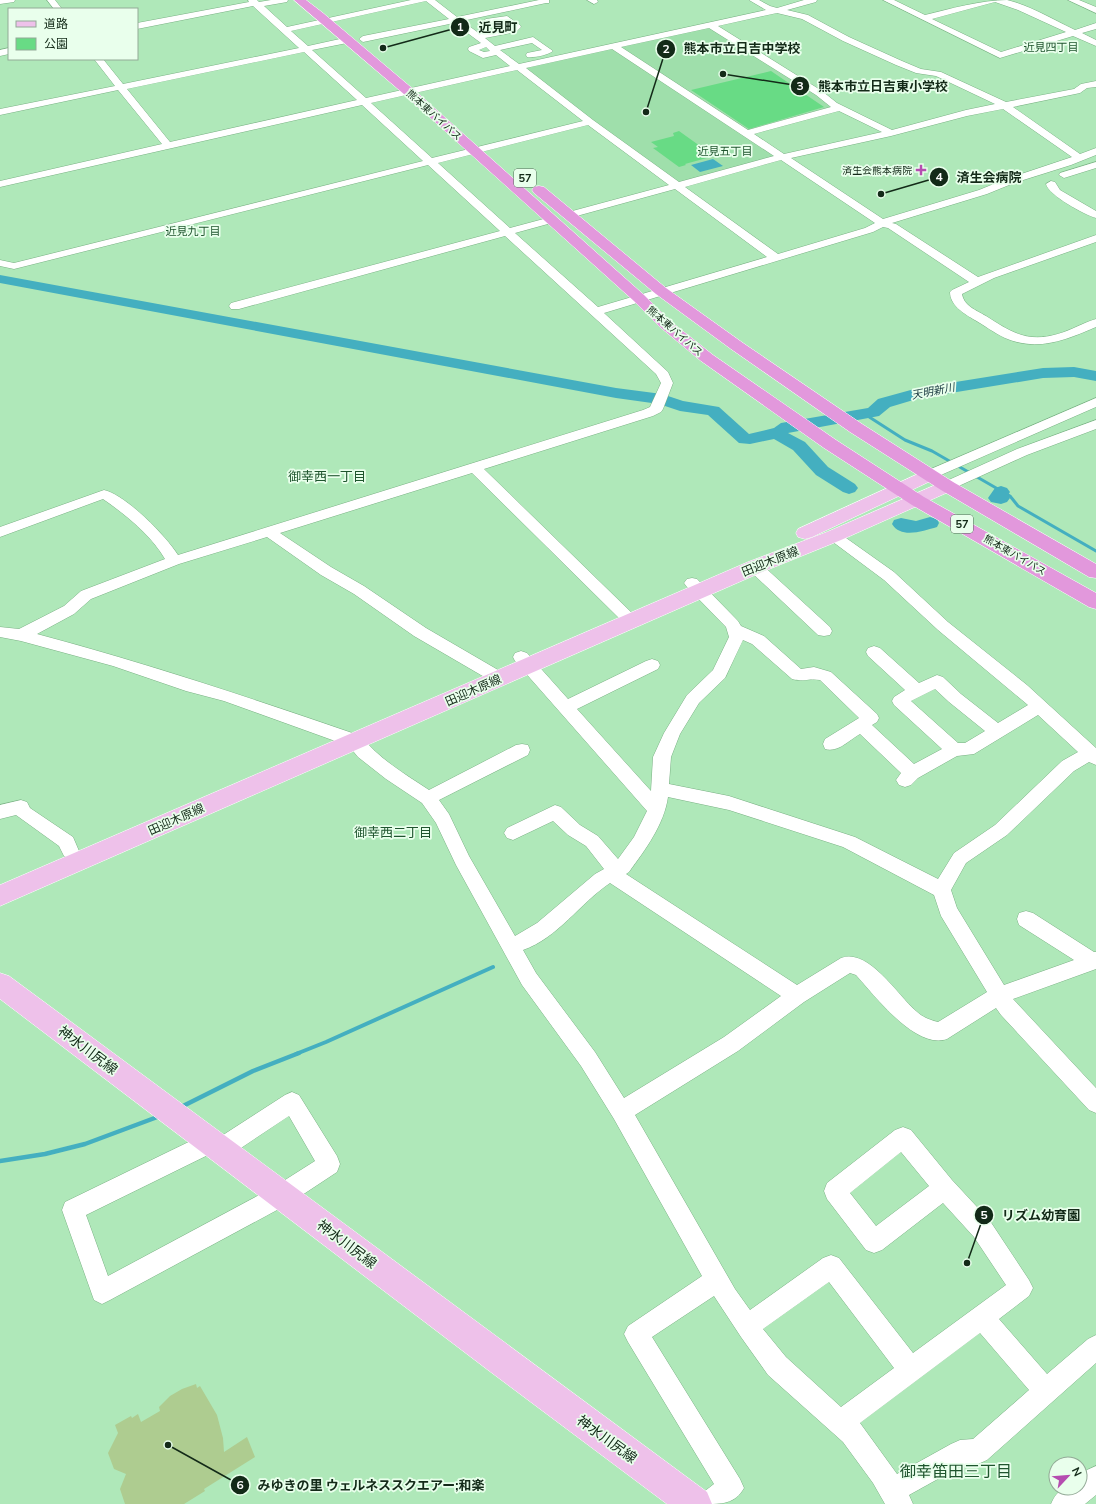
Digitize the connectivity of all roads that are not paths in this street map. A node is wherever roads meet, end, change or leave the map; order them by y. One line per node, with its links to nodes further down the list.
1 (10, 0): 16 (street)
2 (51, 0): 18 (street)
3 (284, 0): 17 (street)
4 (299, 0): 23 (highway, 熊本東バイパス / 57)
5 (304, 0): 23 (highway)
6 (320, 0): 24 (highway, 熊本東バイパス / 57)
7 (423, 0): 24 (street)
8 (430, 0): 26 (street)
9 (545, 0): 26 (street)
10 (753, 0): 19 (street)
11 (813, 0): 19 (street)
12 (887, 0): 25 (street)
13 (992, 0): 25 (street)
14 (1002, 0): 22 (street)
15 (1072, 0): 20 (street)
16 (0, 2)
17 (255, 3): 28 (street); 31 (street)
18 (57, 8)
19 (779, 10): 27 (street); 50 (street)
20 (1096, 10)
21 (1050, 13): 22 (street)
22 (1039, 16): 32 (street)
23 (323, 18): 24 (street); 31 (street); 35 (highway, 熊本東バイパス / 57)
24 (340, 18): 34 (highway, 熊本東バイパス / 57)
25 (924, 18): 39 (street)
26 (456, 20): 29 (street); 34 (street)
27 (710, 25): 38 (street); 51 (street)
28 (138, 26)
29 (464, 26): 33 (street); 33 (street)
30 (1096, 26): 32 (street)
31 (284, 30): 41 (street)
32 (1073, 32): 37 (street); 39 (street)
33 (478, 37): 40 (street)
34 (363, 39): 47 (highway, 熊本東バイパス / 57)
35 (349, 40): 41 (street); 48 (highway, 熊本東バイパス / 57)
36 (996, 43): 39 (street)
37 (1096, 43)
38 (614, 46): 44 (street); 54 (street)
39 (982, 47)
40 (493, 48): 43 (street); 43 (street)
41 (306, 49): 46 (street); 49 (street)
42 (99, 60): 46 (street)
43 (508, 60): 44 (street)
44 (518, 67): 47 (street); 53 (street)
45 (1096, 84): 50 (street)
46 (121, 88): 52 (street); 56 (street)
47 (423, 89): 48 (street); 57 (highway, 熊本東バイパス / 57)
48 (409, 92): 49 (street); 58 (highway, 熊本東バイパス / 57)
49 (364, 102): 56 (street); 62 (street)
50 (1004, 105): 55 (street); 61 (street)
51 (839, 108): 54 (street); 55 (street)
52 (0, 112)
53 (590, 122): 57 (street); 69 (street)
54 (747, 133): 60 (street)
55 (891, 134): 60 (street)
56 (168, 146): 67 (street)
57 (488, 147): 58 (street); 64 (highway, 熊本東バイパス / 57)
58 (473, 151): 62 (street); 72 (highway, 熊本東バイパス / 57)
59 (1096, 151): 61 (street)
60 (782, 157): 69 (street); 73 (street)
61 (1080, 158): 65 (street)
62 (430, 161): 74 (street); 77 (street)
63 (1096, 165): 68 (street)
64 (511, 166)
65 (1022, 177): 68 (street); 73 (street)
66 (528, 181): 70 (highway, 熊本東バイパス / 57)
67 (0, 184)
68 (1051, 184): 71 (street)
69 (677, 186): 70 (street); 76 (street)
70 (569, 215): 79 (highway, 熊本東バイパス / 57)
71 (1096, 215)
72 (551, 220): 74 (street); 80 (highway, 熊本東バイパス / 57)
73 (884, 224): 76 (street); 78 (street)
74 (508, 232): 81 (street); 82 (street)
75 (1096, 238): 78 (street)
76 (776, 258): 79 (street)
77 (0, 263)
78 (977, 282): 83 (street)
79 (661, 291): 80 (street); 87 (highway, 熊本東バイパス / 57)
80 (639, 298): 82 (street); 88 (highway, 熊本東バイパス / 57)
81 (234, 306)
82 (596, 312): 86 (street)
83 (1096, 323)
84 (1096, 402): 87 (street)
85 (1096, 424): 87 (street)
86 (475, 468): 90 (street); 98 (street)
87 (947, 477): 88 (main road, 田迎木原線); 89 (main road, 田迎木原線); 95 (highway, 熊本東バイパス / 57)
88 (901, 489): 89 (highway, 熊本東バイパス / 57); 96 (main road, 田迎木原線)
89 (918, 501): 92 (main road, 田迎木原線); 97 (highway, 熊本東バイパス / 57)
90 (268, 531): 93 (street); 106 (street)
91 (0, 532): 93 (street)
92 (834, 536): 94 (main road, 田迎木原線); 108 (street)
93 (174, 561): 102 (street)
94 (755, 567): 96 (main road, 田迎木原線); 100 (street)
95 (1096, 572)
96 (696, 587): 98 (main road, 田迎木原線); 99 (street)
97 (1096, 602)
98 (627, 617): 104 (main road, 田迎木原線)
99 (735, 630): 110 (street); 117 (street)
100 (824, 631)
101 (0, 632): 102 (street)
102 (21, 634): 112 (street)
103 (874, 652): 107 (street)
104 (525, 661): 106 (main road, 田迎木原線); 109 (street)
105 (652, 665): 109 (street)
106 (494, 674): 112 (main road, 田迎木原線)
107 (917, 691): 111 (street); 116 (street)
108 (1040, 706): 111 (street); 114 (street)
109 (565, 708): 119 (street)
110 (870, 719): 113 (street); 116 (street)
111 (997, 732): 116 (street)
112 (347, 739): 118 (street); 122 (main road, 田迎木原線); 126 (main road, 田迎木原線)
113 (831, 744)
114 (1091, 748): 125 (street)
115 (522, 750): 118 (street)
116 (954, 750)
117 (660, 788): 119 (street); 125 (street)
118 (428, 798): 128 (street)
119 (656, 810): 123 (street)
120 (0, 812): 122 (street)
121 (513, 833): 123 (street)
122 (70, 851): 124 (main road, 田迎木原線)
123 (614, 872): 128 (street); 132 (street)
124 (0, 881)
125 (942, 890): 131 (street)
126 (0, 896)
127 (1026, 919): 129 (street)
128 (511, 946): 134 (street)
129 (1094, 961): 131 (street)
130 (0, 984): 135 (main road, 神水川尻線)
131 (1000, 995): 132 (street); 133 (street)
132 (797, 996): 134 (street)
133 (1096, 1103)
134 (621, 1112): 138 (street)
135 (216, 1145): 137 (main road, 神水川尻線); 137 (street); 137 (street)
136 (944, 1188): 136 (street); 139 (street)
137 (282, 1195): 147 (main road, 神水川尻線)
138 (717, 1280): 140 (street); 147 (street)
139 (982, 1318): 142 (street); 143 (street)
140 (747, 1326): 142 (street); 144 (street)
141 (1096, 1347): 143 (street)
142 (911, 1370): 144 (street)
143 (1046, 1391): 146 (street)
144 (840, 1423): 146 (street)
145 (1096, 1479): 148 (street)
146 (896, 1498)
147 (705, 1502)
148 (1064, 1504)

